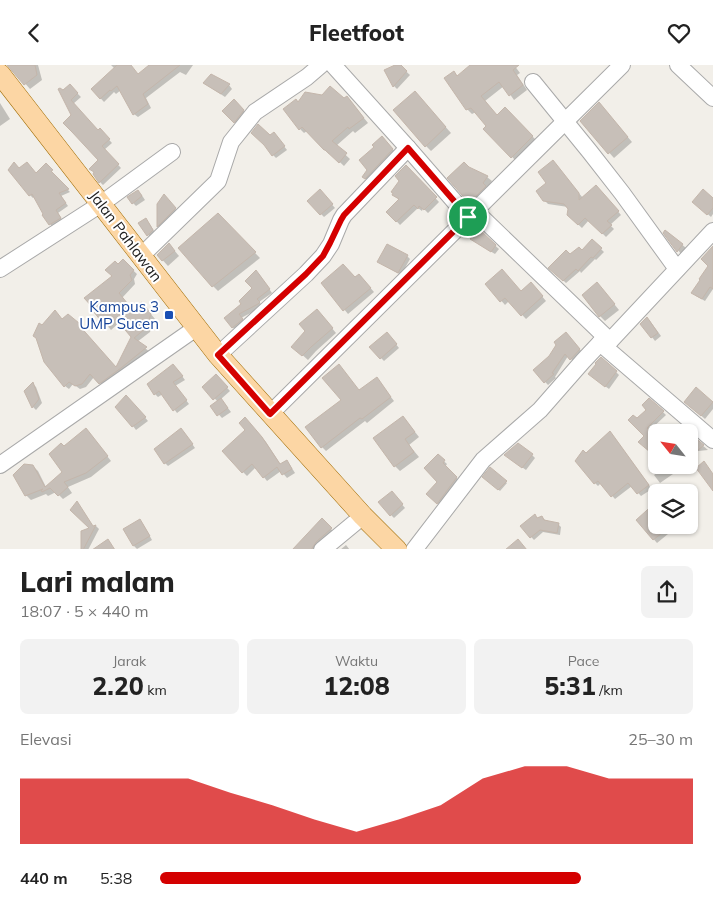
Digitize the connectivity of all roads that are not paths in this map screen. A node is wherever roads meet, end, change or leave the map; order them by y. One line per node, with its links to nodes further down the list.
1 (321, 65): 14 (street)
2 (332, 65): 9 (street)
3 (622, 65): 8 (street)
4 (678, 65): 7 (street)
5 (0, 74): 11 (main road, Jalan Pahlawan)
6 (533, 82): 8 (street)
7 (713, 98)
8 (565, 121): 12 (street); 16 (street)
9 (408, 148): 12 (street); 19 (street)
10 (172, 152): 11 (street)
11 (101, 204): 14 (main road, Jalan Pahlawan); 15 (street)
12 (472, 214): 18 (street); 20 (street)
13 (713, 231): 16 (street)
14 (141, 256): 17 (main road, Jalan Pahlawan)
15 (0, 269)
16 (677, 269): 18 (street)
17 (196, 328): 19 (main road, Jalan Pahlawan); 22 (street)
18 (605, 342): 21 (street); 26 (street)
19 (218, 355): 20 (main road, Jalan Pahlawan)
20 (270, 414): 23 (main road, Jalan Pahlawan)
21 (710, 430)
22 (0, 465)
23 (363, 516): 24 (street); 25 (main road, Jalan Pahlawan)
24 (322, 549)
25 (397, 549)
26 (414, 549)

